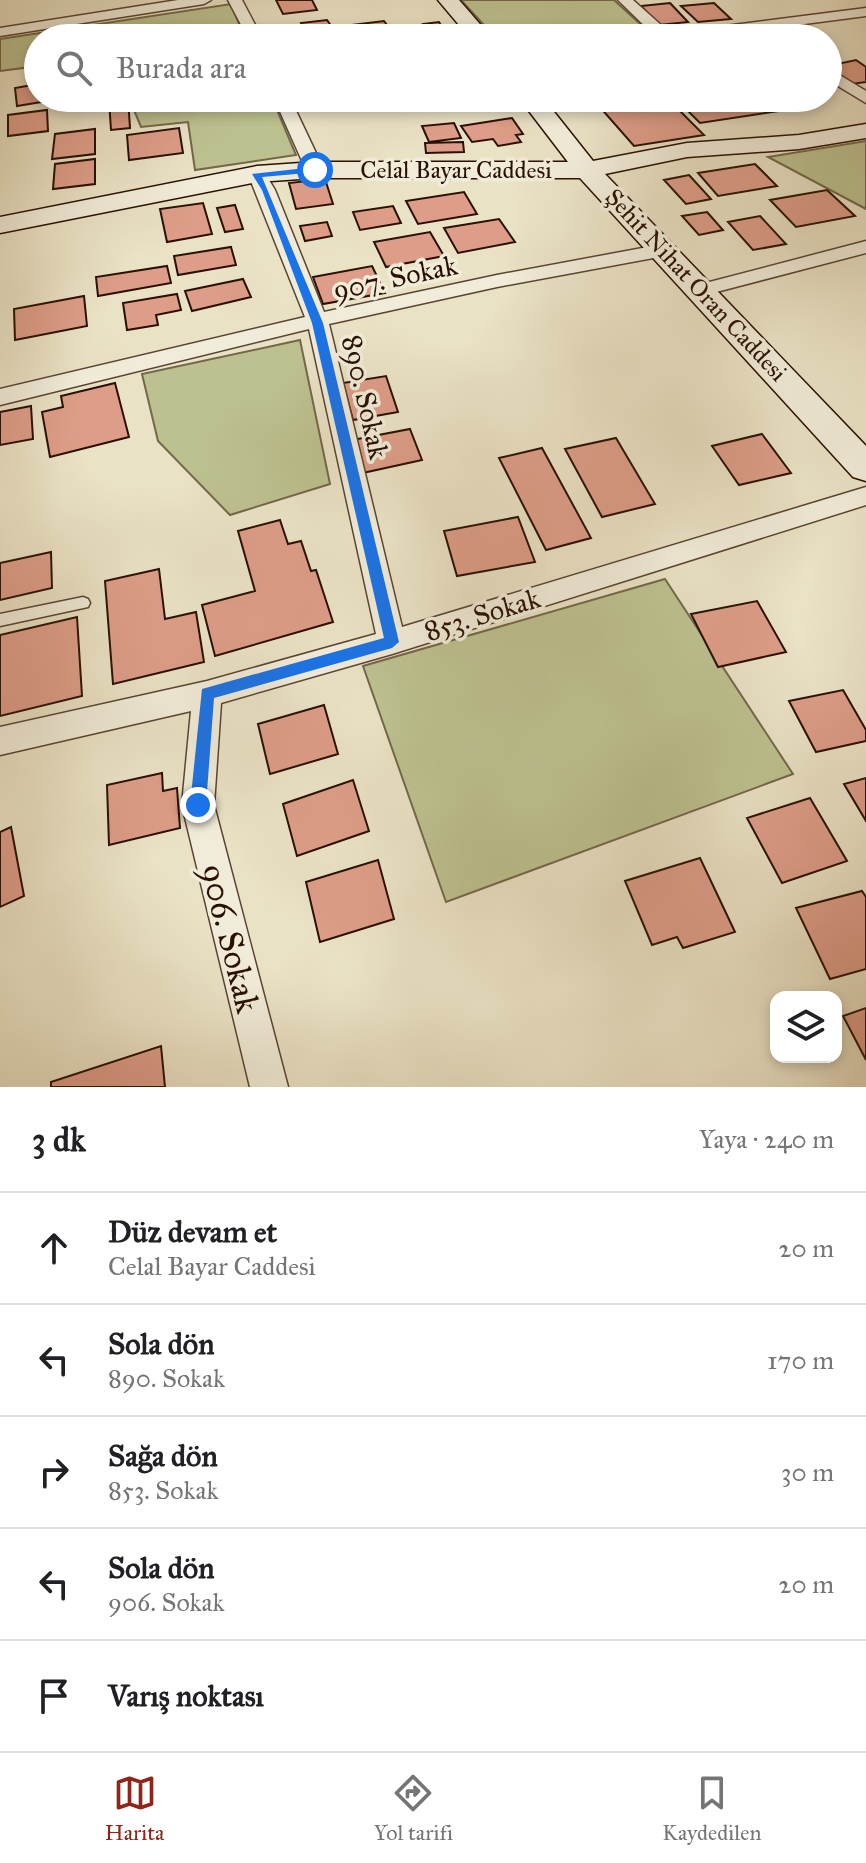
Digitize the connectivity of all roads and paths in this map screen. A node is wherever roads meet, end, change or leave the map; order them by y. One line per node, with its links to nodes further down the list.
1 (204, 0): 5 (street)
2 (235, 0): 8 (street)
3 (448, 0): 9 (street)
4 (625, 0): 10 (street)
5 (158, 3): 7 (street)
6 (866, 12): 11 (street)
7 (44, 24)
8 (248, 24)
9 (469, 24)
10 (650, 24)
11 (778, 24)
12 (24, 28): 13 (street)
13 (0, 32)
14 (842, 82): 15 (street)
15 (866, 98)
16 (288, 112): 19 (street)
17 (542, 112): 20 (street, Şehit Nihat Oran Caddesi)
18 (866, 131): 20 (street, Celal Bayar Caddesi)
19 (315, 170): 20 (street, Celal Bayar Caddesi); 21 (street, Celal Bayar Caddesi)
20 (587, 170): 24 (street, Şehit Nihat Oran Caddesi)
21 (257, 174): 22 (street, Celal Bayar Caddesi); 26 (street, 890. Sokak)
22 (0, 225)
23 (866, 247): 25 (street)
24 (664, 250): 25 (street, Şehit Nihat Oran Caddesi); 26 (street, 907. Sokak)
25 (701, 290): 28 (street, Şehit Nihat Oran Caddesi)
26 (318, 323): 27 (street, 907. Sokak); 32 (street, 890. Sokak)
27 (0, 397)
28 (866, 468)
29 (866, 496): 32 (street, 853. Sokak)
30 (83, 603): 31 (lane)
31 (0, 620)
32 (392, 642): 33 (street, 853. Sokak)
33 (207, 694): 34 (street, 853. Sokak); 35 (street, 906. Sokak)
34 (0, 741)
35 (269, 1087)

